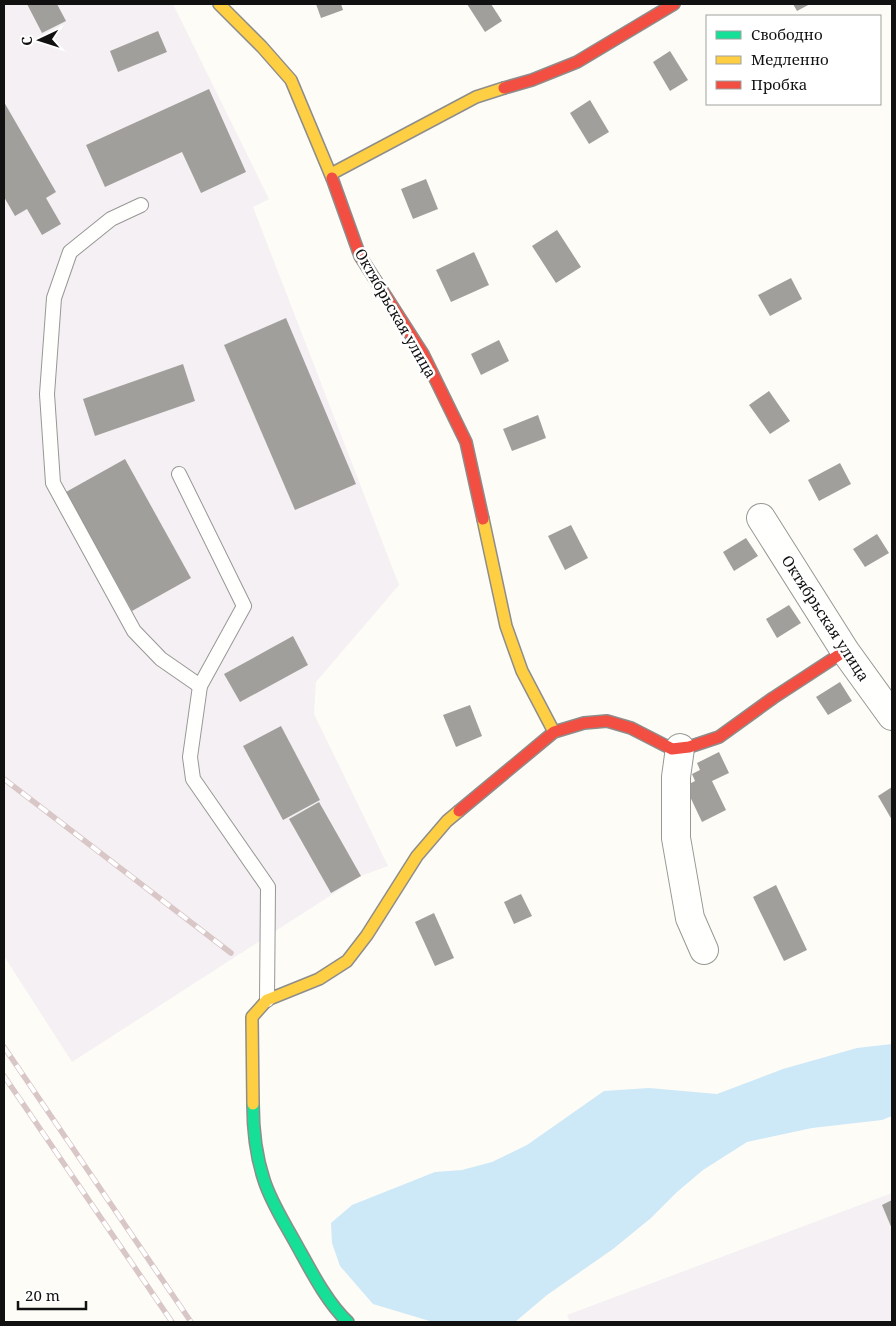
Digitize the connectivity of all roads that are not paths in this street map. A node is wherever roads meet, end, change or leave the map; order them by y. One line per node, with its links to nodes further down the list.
1 (220, 4): 3 (street, Октябрьская улица)
2 (674, 4): 3 (street)
3 (331, 174): 10 (street, Октябрьская улица)
4 (141, 205): 8 (lane)
5 (179, 474): 8 (lane)
6 (761, 518): 7 (street, Октябрьская улица)
7 (845, 651): 9 (street, Октябрьская улица); 11 (street)
8 (200, 686): 13 (lane)
9 (892, 716)
10 (554, 732): 11 (street); 13 (street)
11 (680, 748): 12 (street)
12 (704, 950)
13 (267, 1000): 14 (street)
14 (348, 1322)

